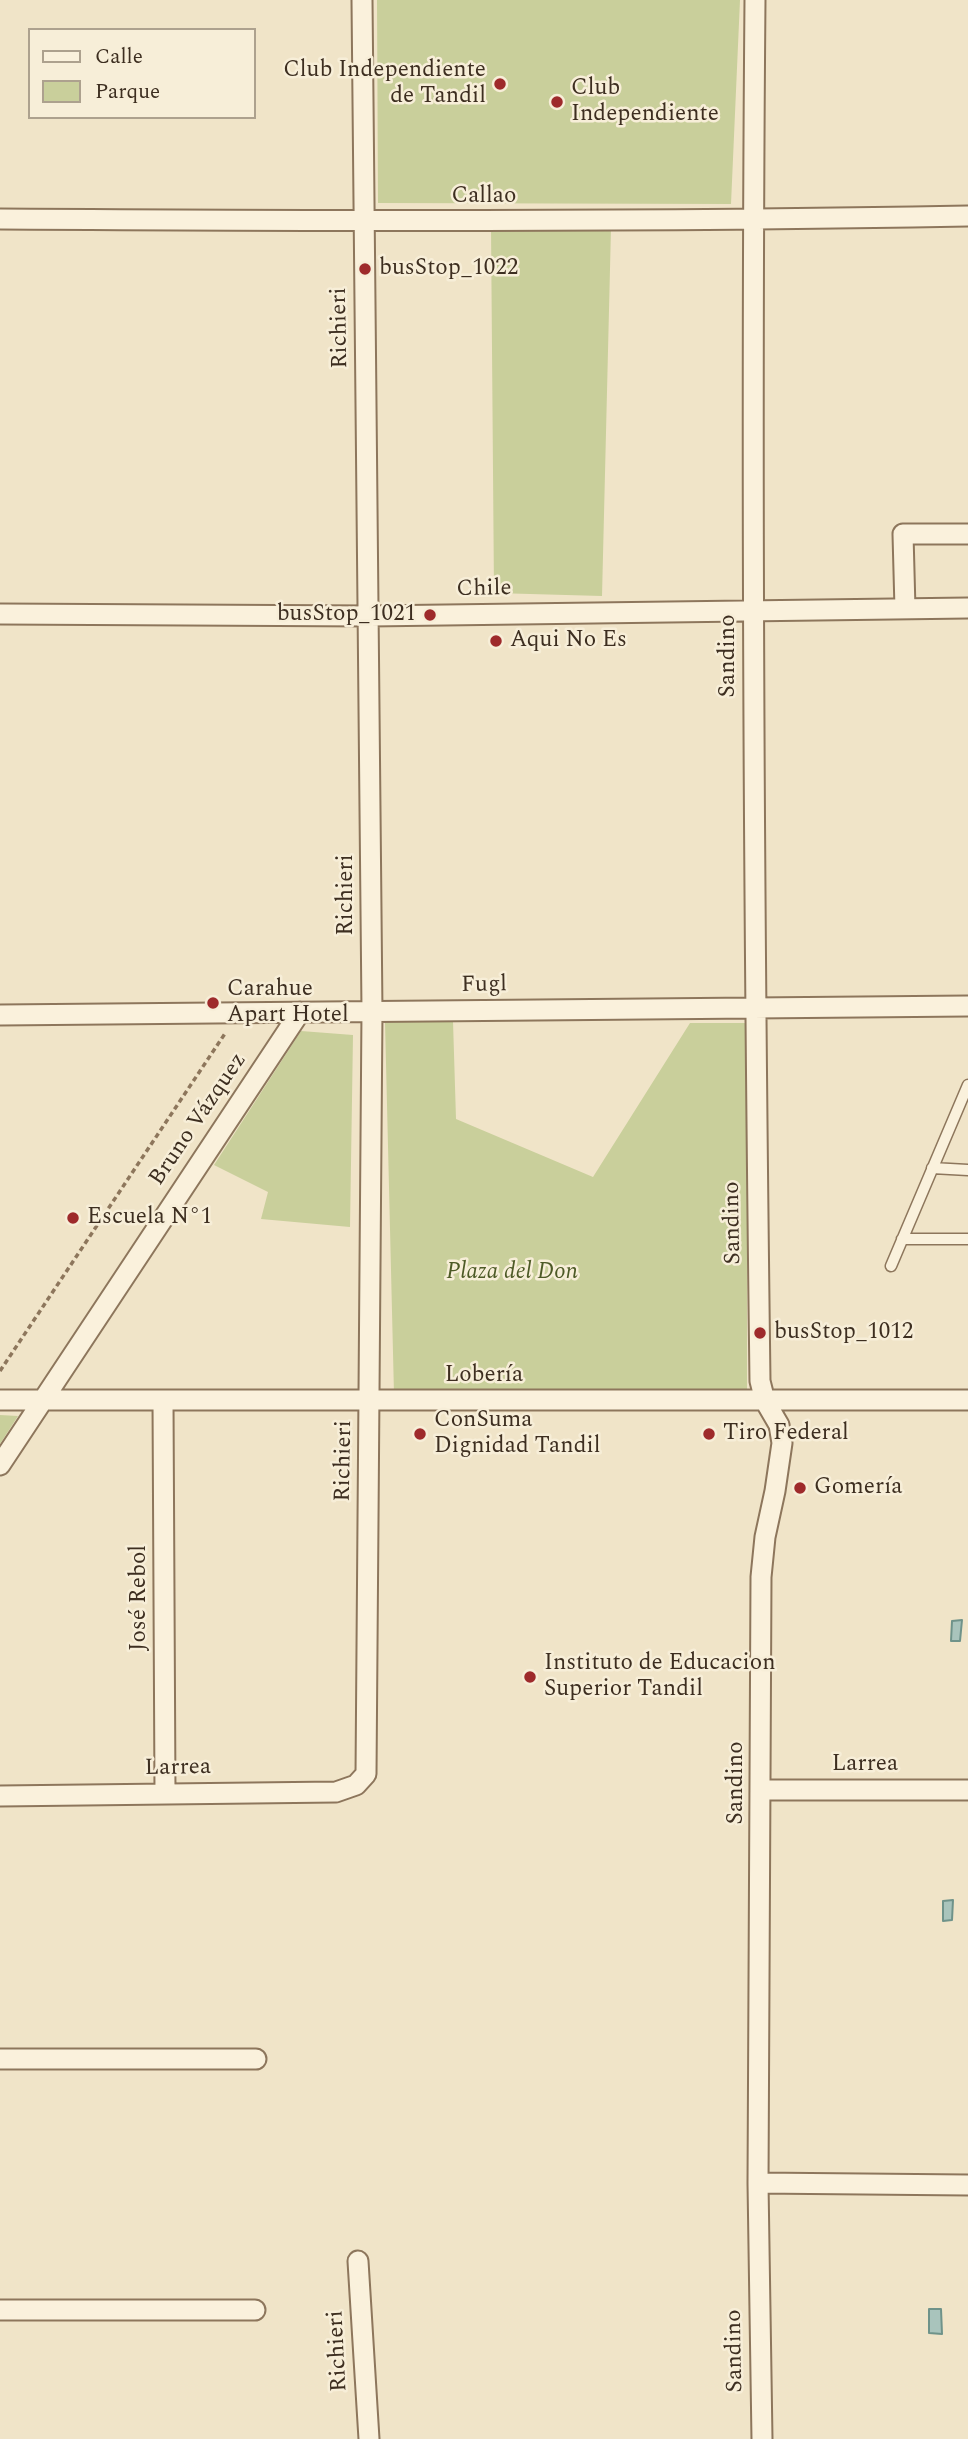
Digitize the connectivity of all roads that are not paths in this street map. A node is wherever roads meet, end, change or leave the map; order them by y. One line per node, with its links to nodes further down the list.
1 (362, 0): 6 (street, Richieri)
2 (755, 0): 5 (street, Sandino)
3 (968, 216): 5 (street, Callao)
4 (0, 219): 6 (street, Callao)
5 (753, 220): 6 (street, Callao); 9 (street, Sandino)
6 (364, 222): 12 (street, Richieri)
7 (968, 534): 10 (street)
8 (968, 608): 10 (street, Chile)
9 (753, 609): 10 (street, Chile); 12 (street, Chile); 14 (street, Sandino)
10 (905, 609)
11 (0, 614): 12 (street, Chile)
12 (370, 616): 15 (street, Richieri)
13 (968, 1006): 14 (street, Fugl)
14 (755, 1007): 15 (street, Fugl); 29 (street, Sandino)
15 (373, 1011): 16 (street, Fugl); 28 (street, Richieri)
16 (300, 1012): 17 (street, Fugl); 24 (street, Bruno Vázquez)
17 (0, 1015)
18 (968, 1085): 19 (lane)
19 (932, 1168): 20 (lane); 21 (lane)
20 (968, 1170)
21 (902, 1239): 22 (lane); 23 (lane)
22 (968, 1239)
23 (891, 1266)
24 (43, 1399): 25 (street, Lobería); 27 (street, Lobería); 30 (street, Bruno Vázquez)
25 (0, 1400)
26 (968, 1400): 29 (street, Lobería)
27 (163, 1401): 28 (street, Lobería); 34 (street, José Rebol)
28 (370, 1401): 29 (street, Lobería); 31 (street, Richieri)
29 (765, 1401): 32 (street, Sandino)
30 (0, 1465)
31 (356, 1785): 34 (street, Larrea)
32 (762, 1790): 33 (street, Larrea); 38 (street, Sandino)
33 (968, 1790)
34 (166, 1793): 35 (street, Larrea)
35 (0, 1796)
36 (0, 2059): 37 (street)
37 (256, 2059)
38 (758, 2183): 39 (street); 44 (street, Sandino)
39 (968, 2185)
40 (358, 2261): 43 (street, Richieri)
41 (255, 2310): 42 (street)
42 (0, 2311)
43 (369, 2439)
44 (762, 2439)

